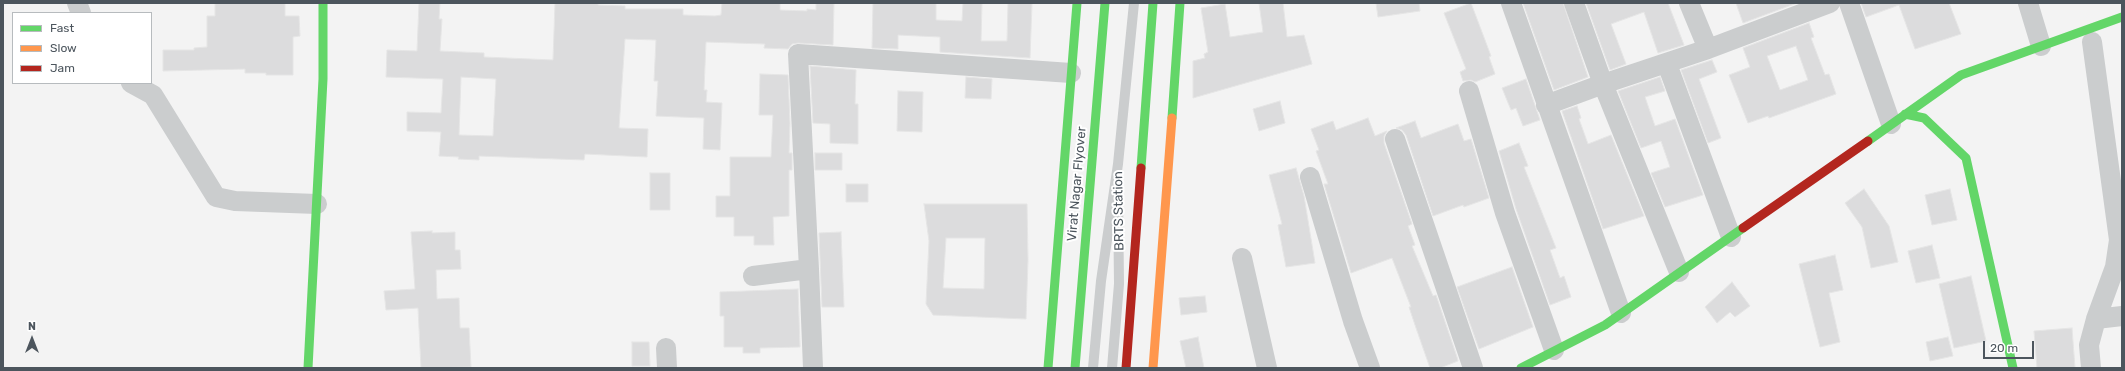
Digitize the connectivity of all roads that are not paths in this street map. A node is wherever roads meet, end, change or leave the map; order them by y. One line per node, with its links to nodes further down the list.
1 (323, 3): 29 (main road)
2 (1077, 3): 18 (main road)
3 (1105, 3): 44 (main road, Virat Nagar Flyover)
4 (1134, 3): 27 (lane)
5 (1153, 3): 47 (main road)
6 (1180, 3): 48 (main road)
7 (1511, 3): 22 (street)
8 (1574, 3): 20 (street)
9 (1689, 3): 16 (street)
10 (1830, 3): 16 (street)
11 (1849, 3): 24 (street)
12 (2028, 3): 15 (street)
13 (2122, 17): 15 (main road)
14 (2092, 42): 37 (street)
15 (2041, 46): 24 (main road)
16 (1708, 49): 17 (street)
17 (1667, 64): 20 (street); 30 (street)
18 (1071, 73): 32 (street); 43 (main road)
19 (133, 84): 29 (street)
20 (1603, 84): 22 (street); 33 (street)
21 (1469, 91): 39 (street)
22 (1546, 105): 35 (street)
23 (1927, 116): 24 (main road); 25 (main road); 53 (main road)
24 (1898, 119): 30 (main road)
25 (1911, 127)
26 (1394, 139): 51 (street)
27 (1118, 164): 45 (lane, BRTS Station); 46 (lane, BRTS Station)
28 (1310, 177): 50 (street)
29 (317, 204): 40 (main road)
30 (1731, 237): 33 (main road)
31 (1242, 258): 49 (street)
32 (809, 269): 34 (street); 42 (street)
33 (1679, 272): 35 (main road)
34 (753, 276)
35 (1621, 313): 39 (main road)
36 (2122, 316): 37 (street)
37 (2096, 319): 54 (street)
38 (666, 348): 41 (street)
39 (1554, 350): 52 (main road)
40 (308, 368)
41 (667, 368)
42 (813, 368)
43 (1048, 368)
44 (1075, 368)
45 (1093, 368)
46 (1112, 368)
47 (1126, 368)
48 (1153, 368)
49 (1267, 368)
50 (1370, 368)
51 (1473, 368)
52 (1522, 368)
53 (2013, 368)
54 (2091, 368)

